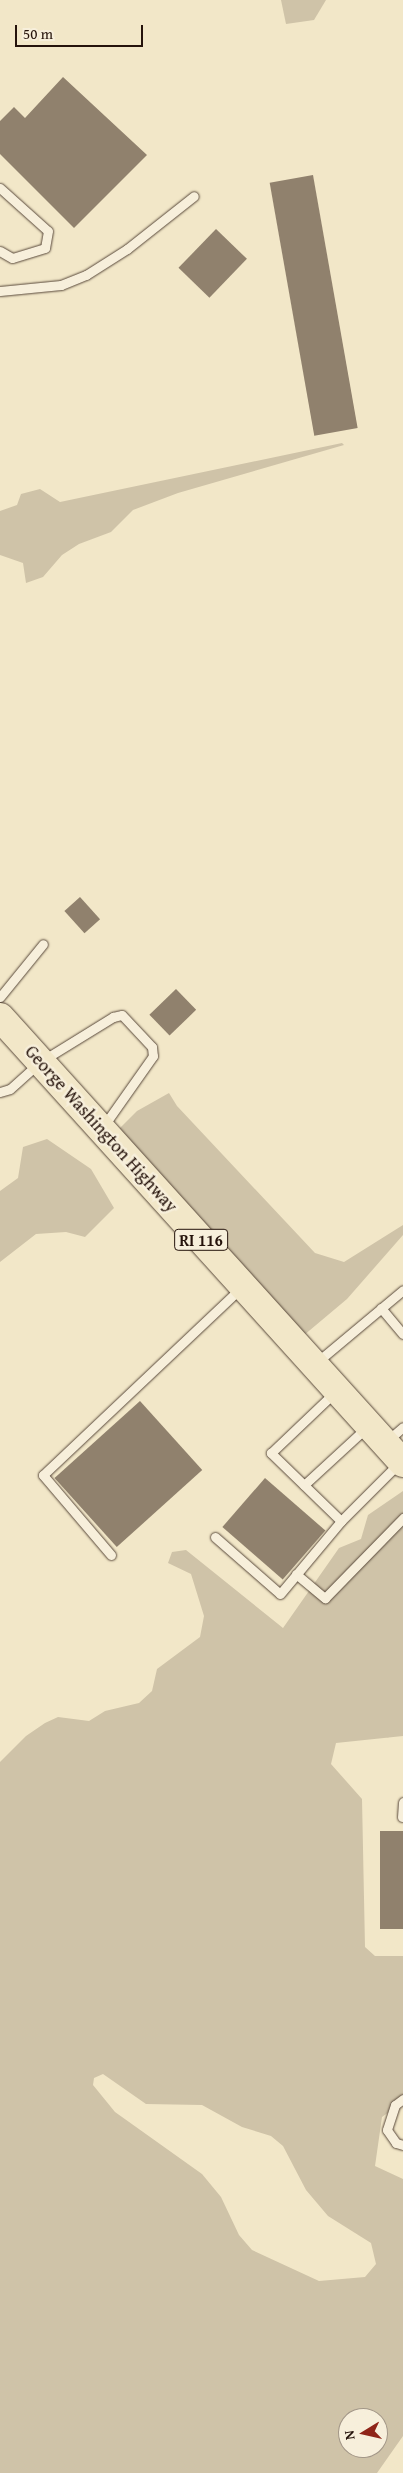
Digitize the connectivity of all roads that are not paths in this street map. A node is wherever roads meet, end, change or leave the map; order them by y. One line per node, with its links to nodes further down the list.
1 (0, 188): 3 (lane)
2 (194, 196): 4 (lane)
3 (0, 251)
4 (0, 291)
5 (43, 944): 6 (lane)
6 (0, 997)
7 (0, 1017): 8 (main road, George Washington Highway / RI 116)
8 (40, 1062): 9 (lane); 10 (main road, George Washington Highway / RI 116); 10 (lane)
9 (0, 1092)
10 (102, 1130): 11 (main road, George Washington Highway / RI 116)
11 (243, 1286): 15 (main road, George Washington Highway / RI 116); 22 (lane)
12 (403, 1290): 13 (lane)
13 (381, 1308): 14 (lane); 15 (lane)
14 (403, 1334)
15 (314, 1365): 16 (main road, George Washington Highway / RI 116)
16 (337, 1390): 17 (main road, George Washington Highway / RI 116); 18 (lane)
17 (392, 1444): 18 (lane); 20 (lane)
18 (304, 1485): 20 (lane)
19 (403, 1518): 23 (lane)
20 (340, 1521): 23 (lane)
21 (215, 1536): 23 (lane)
22 (111, 1555)
23 (296, 1574)
24 (403, 1802): 25 (lane)
25 (402, 1817)
26 (403, 2099): 27 (lane)
27 (403, 2145)

